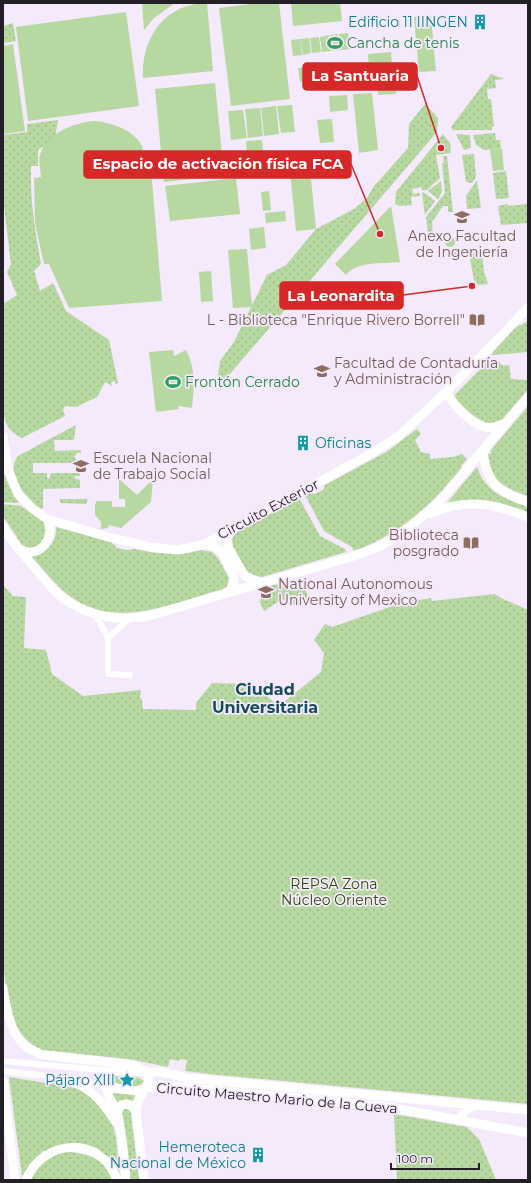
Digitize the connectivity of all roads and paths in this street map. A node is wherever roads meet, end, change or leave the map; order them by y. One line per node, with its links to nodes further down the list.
1 (528, 308): 3 (street, Circuito Exterior)
2 (528, 314): 3 (street)
3 (517, 319): 4 (street, Circuito Exterior)
4 (447, 391): 6 (street); 15 (street, Circuito Exterior)
5 (528, 397): 6 (street)
6 (506, 423): 9 (street)
7 (3, 437): 8 (street, Circuito Exterior)
8 (4, 448): 13 (street, Circuito Exterior)
9 (483, 450): 10 (street); 11 (street)
10 (528, 502)
11 (424, 517): 12 (street); 18 (street)
12 (528, 518)
13 (47, 519): 16 (street, Circuito Exterior); 17 (street)
14 (3, 526): 17 (street)
15 (229, 530): 16 (street, Circuito Exterior); 18 (street)
16 (204, 544): 19 (street)
17 (18, 548): 20 (street)
18 (259, 582): 19 (street)
19 (230, 591): 21 (street)
20 (96, 615): 21 (street); 22 (street)
21 (129, 619): 22 (street)
22 (108, 638): 23 (street)
23 (130, 675)
24 (3, 988): 28 (street)
25 (3, 1061): 27 (street, Circuito Maestro Mario de la Cueva)
26 (3, 1071): 29 (street, Circuito Maestro Mario de la Cueva)
27 (112, 1071): 28 (street, Circuito Maestro Mario de la Cueva); 31 (street)
28 (147, 1072): 32 (street); 33 (street, Circuito Maestro Mario de la Cueva)
29 (62, 1078): 31 (street, Circuito Maestro Mario de la Cueva); 38 (street)
30 (3, 1081): 40 (street)
31 (107, 1087): 32 (street, Circuito Maestro Mario de la Cueva); 36 (street)
32 (147, 1088): 35 (street); 37 (street, Circuito Maestro Mario de la Cueva)
33 (477, 1104): 34 (street, Circuito Maestro Mario de la Cueva); 37 (street)
34 (528, 1110)
35 (136, 1112): 36 (street); 44 (street)
36 (117, 1113): 38 (street)
37 (460, 1119): 39 (street, Circuito Maestro Mario de la Cueva)
38 (121, 1132): 43 (street)
39 (528, 1133)
40 (15, 1180)
41 (26, 1180): 42 (street)
42 (117, 1180)
43 (126, 1180)
44 (144, 1180)

